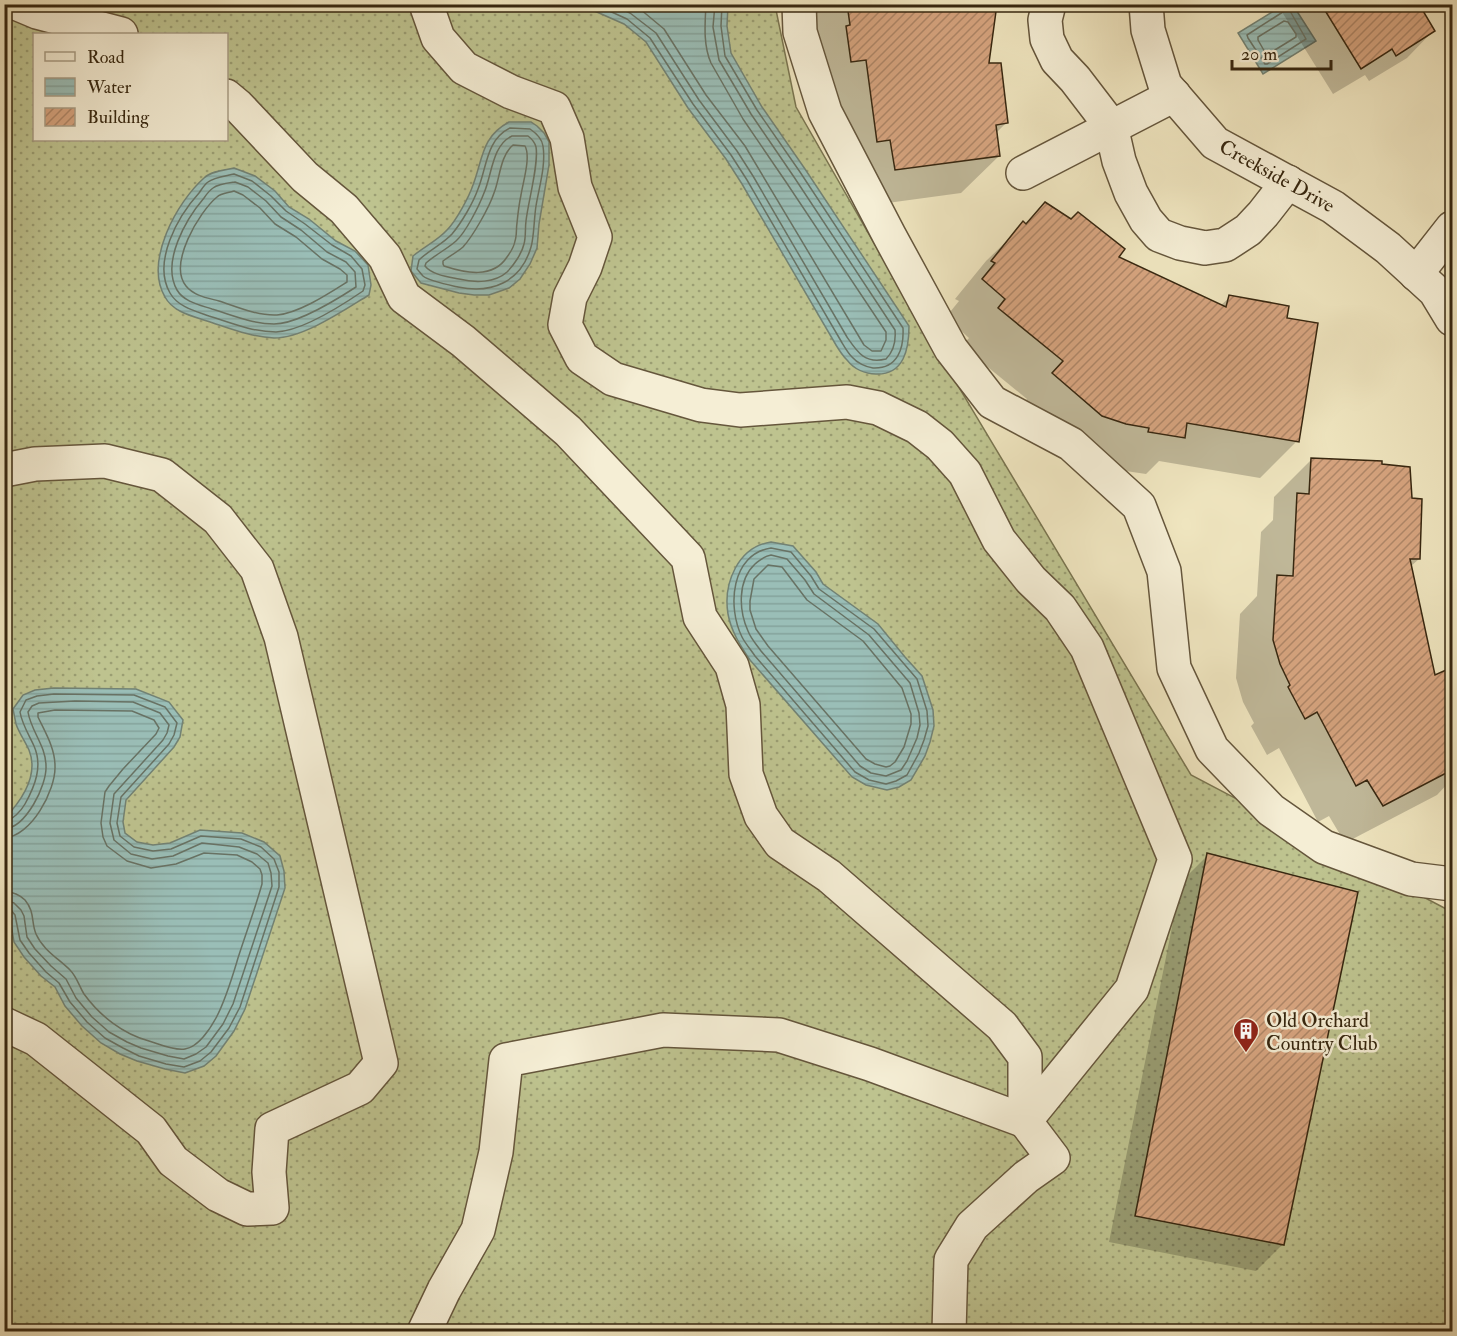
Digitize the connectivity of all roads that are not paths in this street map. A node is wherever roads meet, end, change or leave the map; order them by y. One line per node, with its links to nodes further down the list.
1 (18, 4): 6 (street)
2 (426, 4): 18 (street)
3 (800, 4): 16 (street)
4 (1049, 4): 9 (street)
5 (1146, 4): 7 (street, Creekside Drive)
6 (117, 33)
7 (1174, 95): 9 (street); 11 (street, Creekside Drive)
8 (228, 98): 18 (street)
9 (1112, 126): 10 (street); 11 (street)
10 (1023, 173)
11 (1288, 182): 13 (street, Creekside Drive)
12 (1452, 228): 13 (street)
13 (1416, 274): 14 (street, Creekside Drive)
14 (1452, 319)
15 (4, 470): 17 (street)
16 (1452, 884)
17 (4, 1023)
18 (1025, 1121): 19 (street); 20 (street)
19 (424, 1332)
20 (949, 1332)

